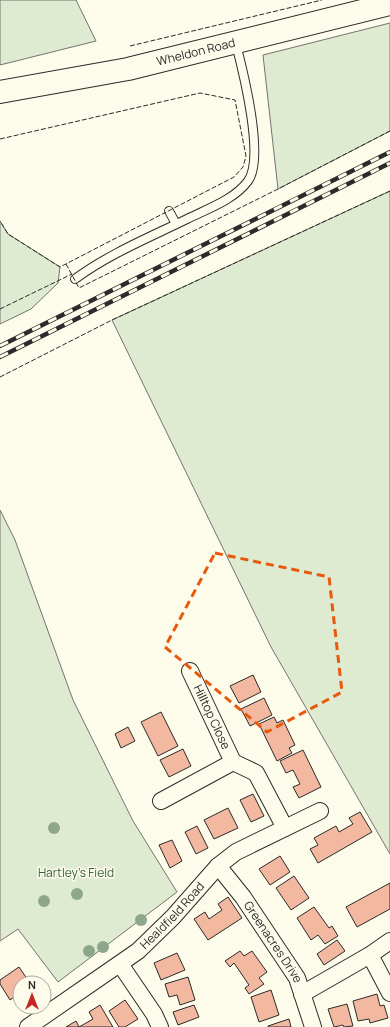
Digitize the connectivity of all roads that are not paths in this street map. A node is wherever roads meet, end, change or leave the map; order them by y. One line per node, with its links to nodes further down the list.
1 (390, 4): 2 (street, Wheldon Road)
2 (236, 43): 3 (street, Wheldon Road); 5 (lane)
3 (0, 92)
4 (169, 211): 5 (lane)
5 (176, 224): 6 (lane)
6 (75, 279)
7 (190, 671): 8 (street, Hilltop Close)
8 (234, 762): 9 (street, Hilltop Close); 11 (street, Hilltop Close)
9 (161, 801)
10 (320, 811): 11 (street, Healdfield Road)
11 (285, 828): 12 (street, Healdfield Road)
12 (218, 866): 15 (street, Healdfield Road); 17 (street, Greenacres Drive)
13 (390, 941): 14 (street)
14 (370, 955): 16 (street); 17 (street)
15 (120, 964): 18 (street, Healdfield Road); 19 (street)
16 (390, 993)
17 (302, 994): 20 (street, Greenacres Drive)
18 (28, 1027)
19 (160, 1027)
20 (313, 1027)

